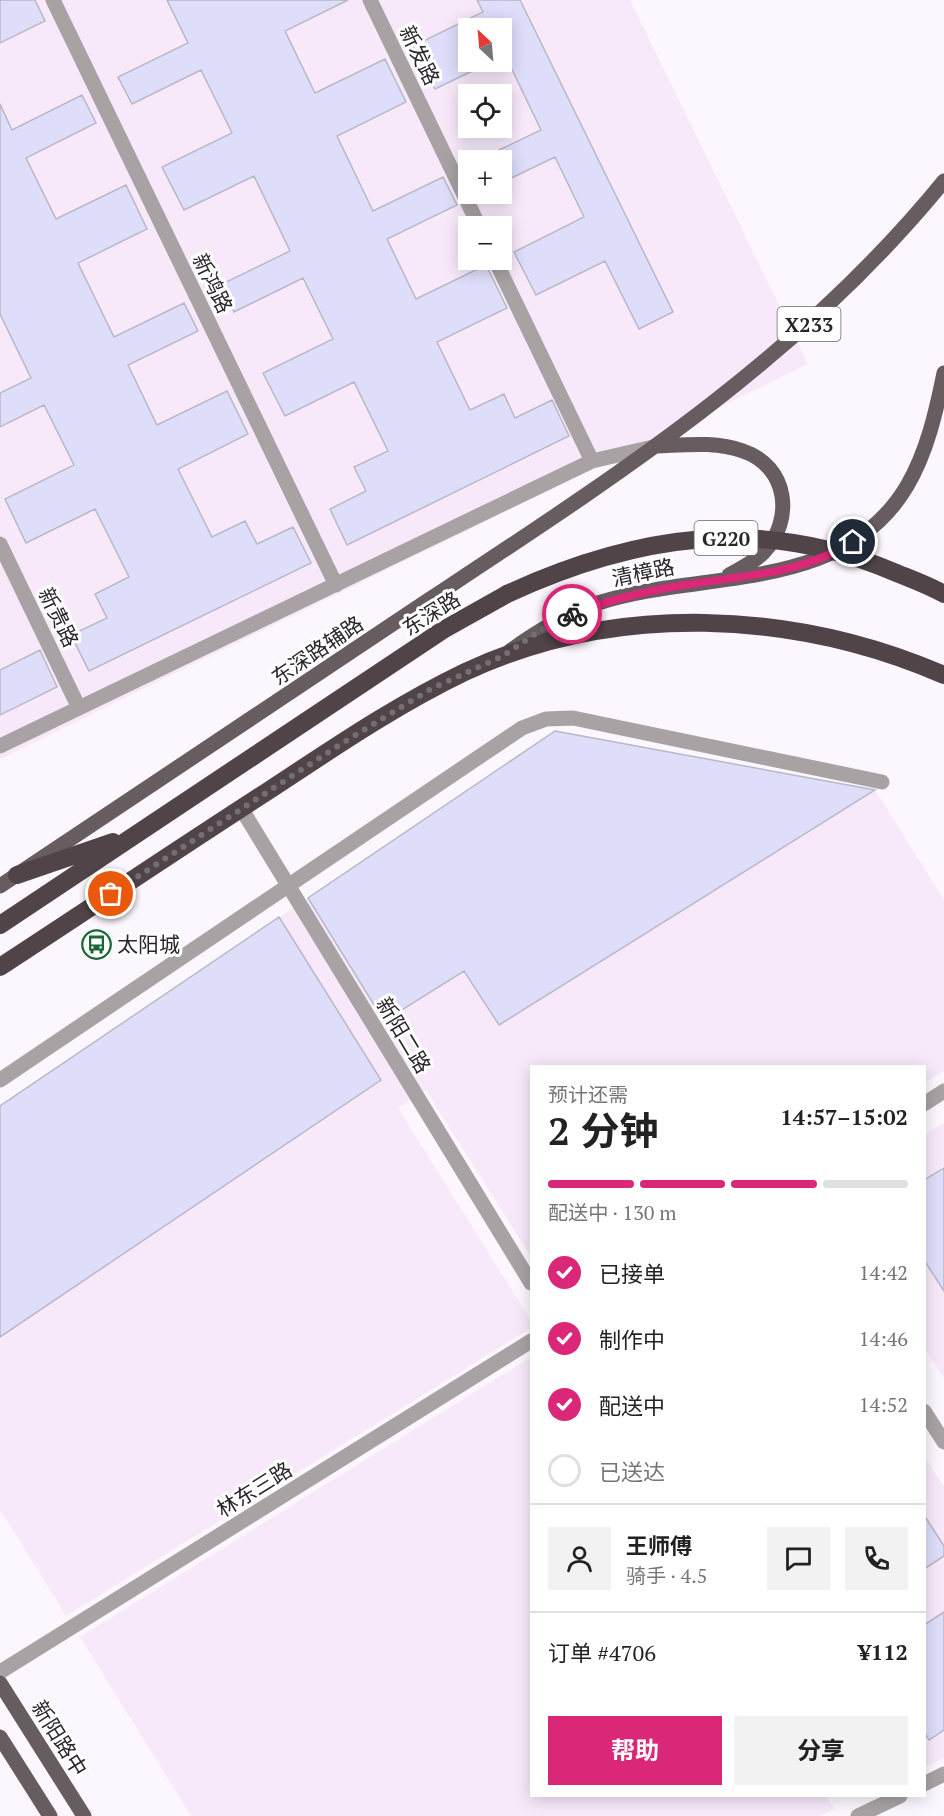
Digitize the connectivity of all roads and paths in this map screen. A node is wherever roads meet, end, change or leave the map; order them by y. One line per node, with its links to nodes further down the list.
1 (53, 0): 11 (street, 新鸿路)
2 (370, 0): 4 (street, 新发路)
3 (944, 181): 7 (main road, X233)
4 (474, 216)
5 (500, 270): 8 (street)
6 (944, 374): 10 (main road, 清樟路)
7 (656, 446): 8 (street); 10 (main road); 20 (main road, 东深路辅路)
8 (592, 461): 11 (street)
9 (0, 544): 15 (street, 新贵路)
10 (721, 580): 13 (main road, 清樟路)
11 (336, 585): 15 (street)
12 (944, 594): 19 (highway, 东深路 / G220, bridge)
13 (503, 656): 14 (highway); 18 (highway)
14 (944, 675)
15 (80, 708): 16 (street)
16 (0, 746)
17 (882, 782): 22 (street)
18 (241, 808): 22 (street, 新阳二路); 24 (highway)
19 (137, 833): 20 (highway); 23 (highway, 东深路 / G220)
20 (17, 875): 21 (main road, 东深路辅路)
21 (0, 886)
22 (287, 886): 25 (street); 28 (street, 新阳二路)
23 (0, 925)
24 (0, 967)
25 (0, 1080)
26 (944, 1091): 27 (street)
27 (926, 1103)
28 (530, 1282)
29 (530, 1342): 32 (street, 林东三路)
30 (926, 1414): 31 (street)
31 (944, 1442)
32 (0, 1672)
33 (0, 1683): 40 (main road, 新阳路中)
34 (0, 1737): 39 (main road)
35 (944, 1774): 36 (street)
36 (926, 1783)
37 (898, 1797): 38 (street)
38 (873, 1807): 41 (street)
39 (50, 1816)
40 (84, 1816)
41 (858, 1816)

